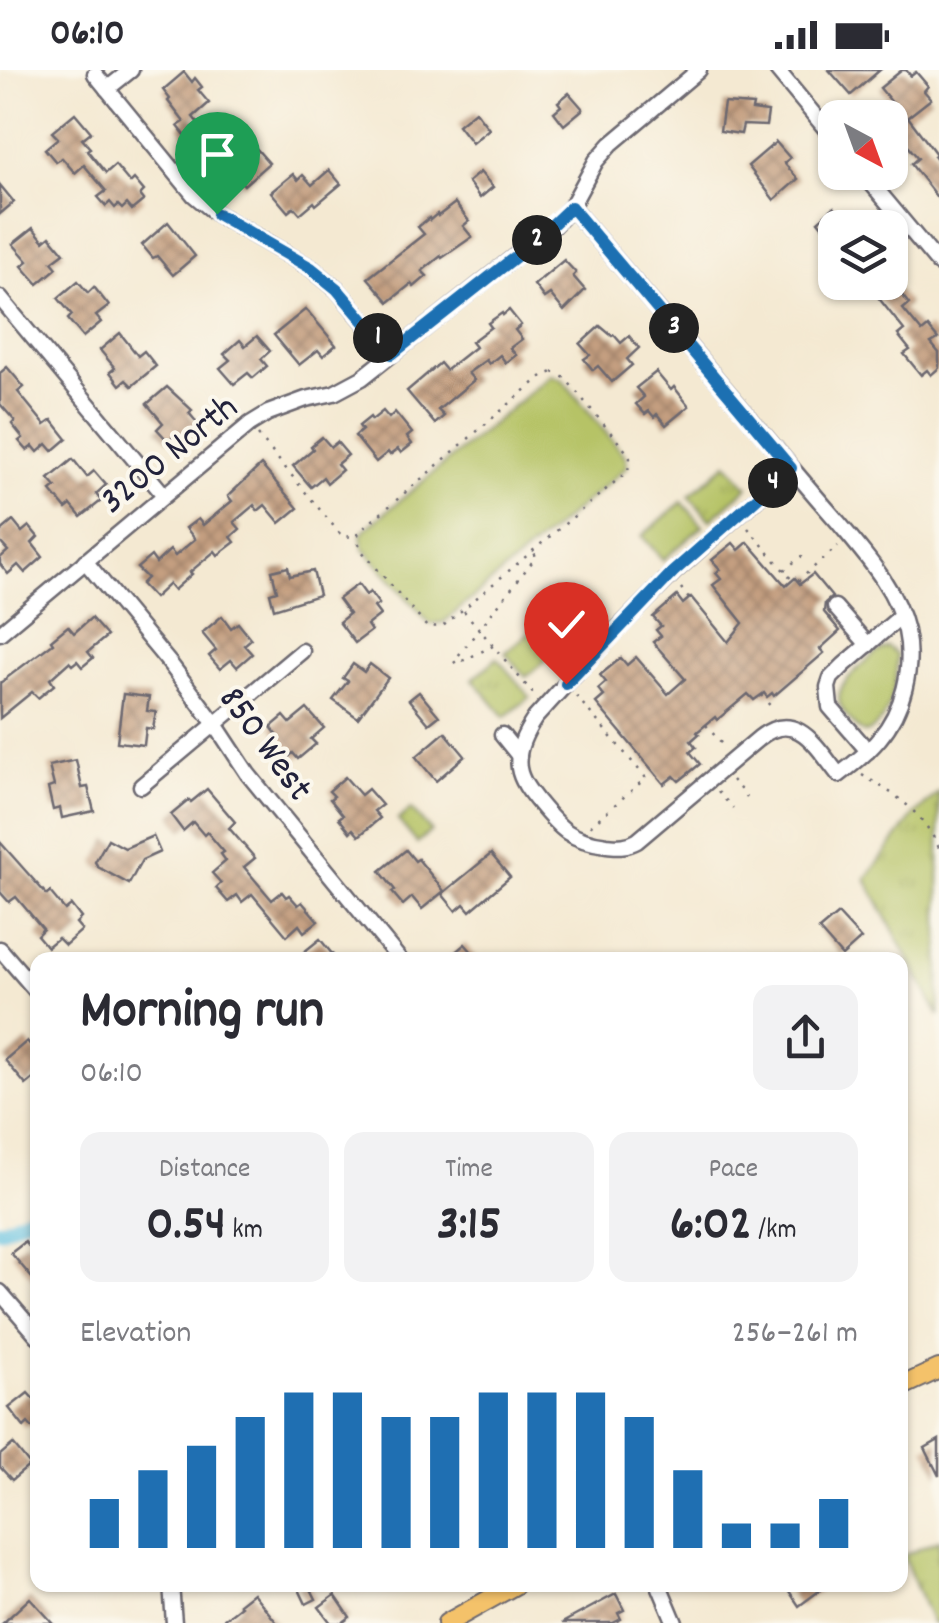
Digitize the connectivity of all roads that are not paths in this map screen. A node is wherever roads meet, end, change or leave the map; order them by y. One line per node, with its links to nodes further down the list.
1 (130, 70): 5 (street)
2 (698, 70): 8 (street, 3200 North)
3 (777, 70): 6 (street)
4 (94, 74): 5 (street)
5 (107, 89): 11 (street)
6 (818, 119)
7 (877, 190): 9 (street)
8 (571, 207): 11 (street, 3200 North); 12 (street)
9 (939, 264)
10 (0, 298): 13 (street)
11 (392, 354): 13 (street, 3200 North)
12 (791, 468): 16 (street); 23 (street)
13 (164, 494): 14 (street, 3200 North)
14 (85, 561): 17 (street, 3200 North); 20 (street, 850 West)
15 (836, 607): 18 (street)
16 (901, 616): 18 (street); 22 (street)
17 (2, 628)
18 (868, 645): 22 (street)
19 (302, 651): 20 (street)
20 (215, 724): 24 (street); 26 (street, 850 West)
21 (502, 735): 23 (street)
22 (868, 750): 23 (street)
23 (518, 756)
24 (140, 786)
25 (0, 949): 27 (street)
26 (393, 952)
27 (30, 984)
28 (0, 1292): 29 (street)
29 (30, 1327)
30 (939, 1369): 31 (main road)
31 (908, 1384)
32 (172, 1592): 35 (street)
33 (502, 1592): 36 (main road)
34 (662, 1592): 37 (street)
35 (174, 1623)
36 (447, 1623)
37 (675, 1623)

